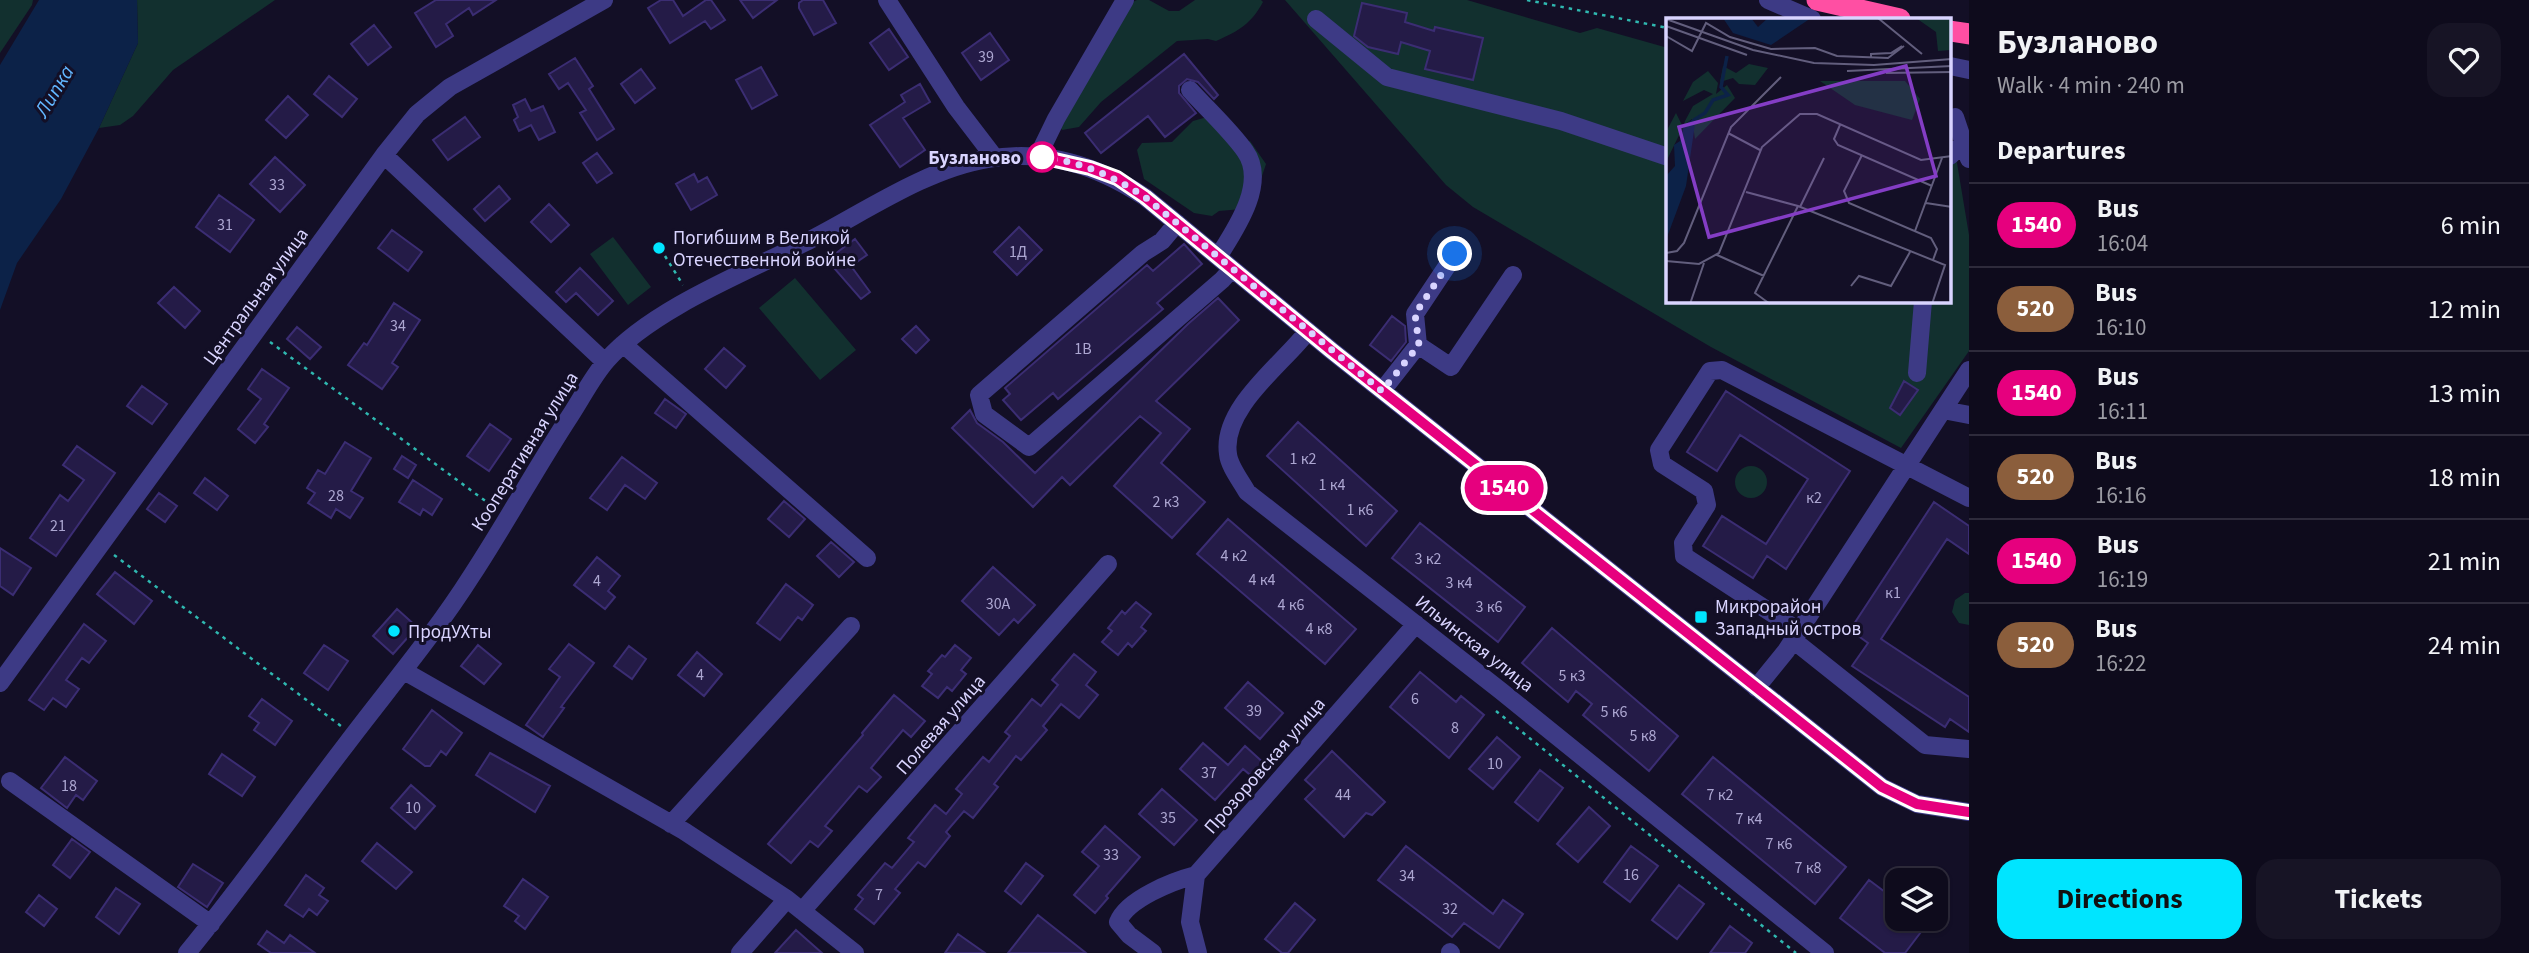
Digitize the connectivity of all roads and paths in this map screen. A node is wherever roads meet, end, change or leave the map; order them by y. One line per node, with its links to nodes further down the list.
1 (604, 0): 14 (street, Центральная улица)
2 (887, 0): 17 (street)
3 (1125, 0): 15 (street)
4 (1527, 0): 10 (path)
5 (1769, 0): 7 (street)
6 (1817, 0): 8 (highway)
7 (1810, 18)
8 (1896, 18)
9 (1316, 19): 16 (street)
10 (1666, 29)
11 (1190, 90): 21 (street)
12 (1961, 132): 13 (street)
13 (1952, 152)
14 (384, 155): 25 (street, Центральная улица); 29 (street)
15 (1038, 156): 17 (street, Кооперативная улица); 18 (street, Кооперативная улица)
16 (1666, 156)
17 (995, 158): 23 (street, Кооперативная улица)
18 (1177, 223): 21 (street, Кооперативная улица); 21 (street)
19 (1455, 254): 28 (street)
20 (665, 256): 23 (path)
21 (1225, 263): 26 (street, Кооперативная улица)
22 (1513, 275): 28 (street)
23 (692, 300): 27 (street, Кооперативная улица)
24 (1923, 303): 31 (street)
25 (256, 331): 37 (path); 38 (street, Центральная улица)
26 (1308, 331): 32 (street, Кооперативная улица); 41 (street, Ильинская улица)
27 (623, 344): 29 (street, Кооперативная улица); 39 (street)
28 (1419, 345): 32 (street)
29 (605, 362): 37 (street, Кооперативная улица)
30 (1969, 370): 33 (street)
31 (1917, 373)
32 (1382, 391): 46 (street, Кооперативная улица)
33 (1943, 410): 34 (street); 35 (street)
34 (1969, 415)
35 (1906, 466): 36 (street); 43 (street); 43 (street)
36 (1969, 498)
37 (507, 516): 44 (street, Кооперативная улица)
38 (100, 545): 45 (street, Центральная улица); 48 (path)
39 (867, 558)
40 (1108, 564): 55 (street, Полевая улица)
41 (1416, 624): 53 (street, Прозоровская улица); 63 (street, Ильинская улица)
42 (851, 626): 52 (street)
43 (1796, 635): 46 (street); 49 (street)
44 (404, 671): 48 (street, Кооперативная улица); 52 (street)
45 (0, 683)
46 (1756, 688): 51 (street, Кооперативная улица)
47 (1492, 707): 62 (path)
48 (353, 735): 56 (street, Кооперативная улица)
49 (1969, 749)
50 (10, 781): 56 (street)
51 (1969, 812)
52 (671, 824): 54 (street)
53 (1196, 875): 60 (street); 61 (street)
54 (787, 899): 55 (street); 58 (street)
55 (802, 911): 59 (street)
56 (211, 924): 57 (street, Кооперативная улица)
57 (187, 953)
58 (740, 953)
59 (855, 953)
60 (1153, 953)
61 (1198, 953)
62 (1796, 953)
63 (1825, 953)

